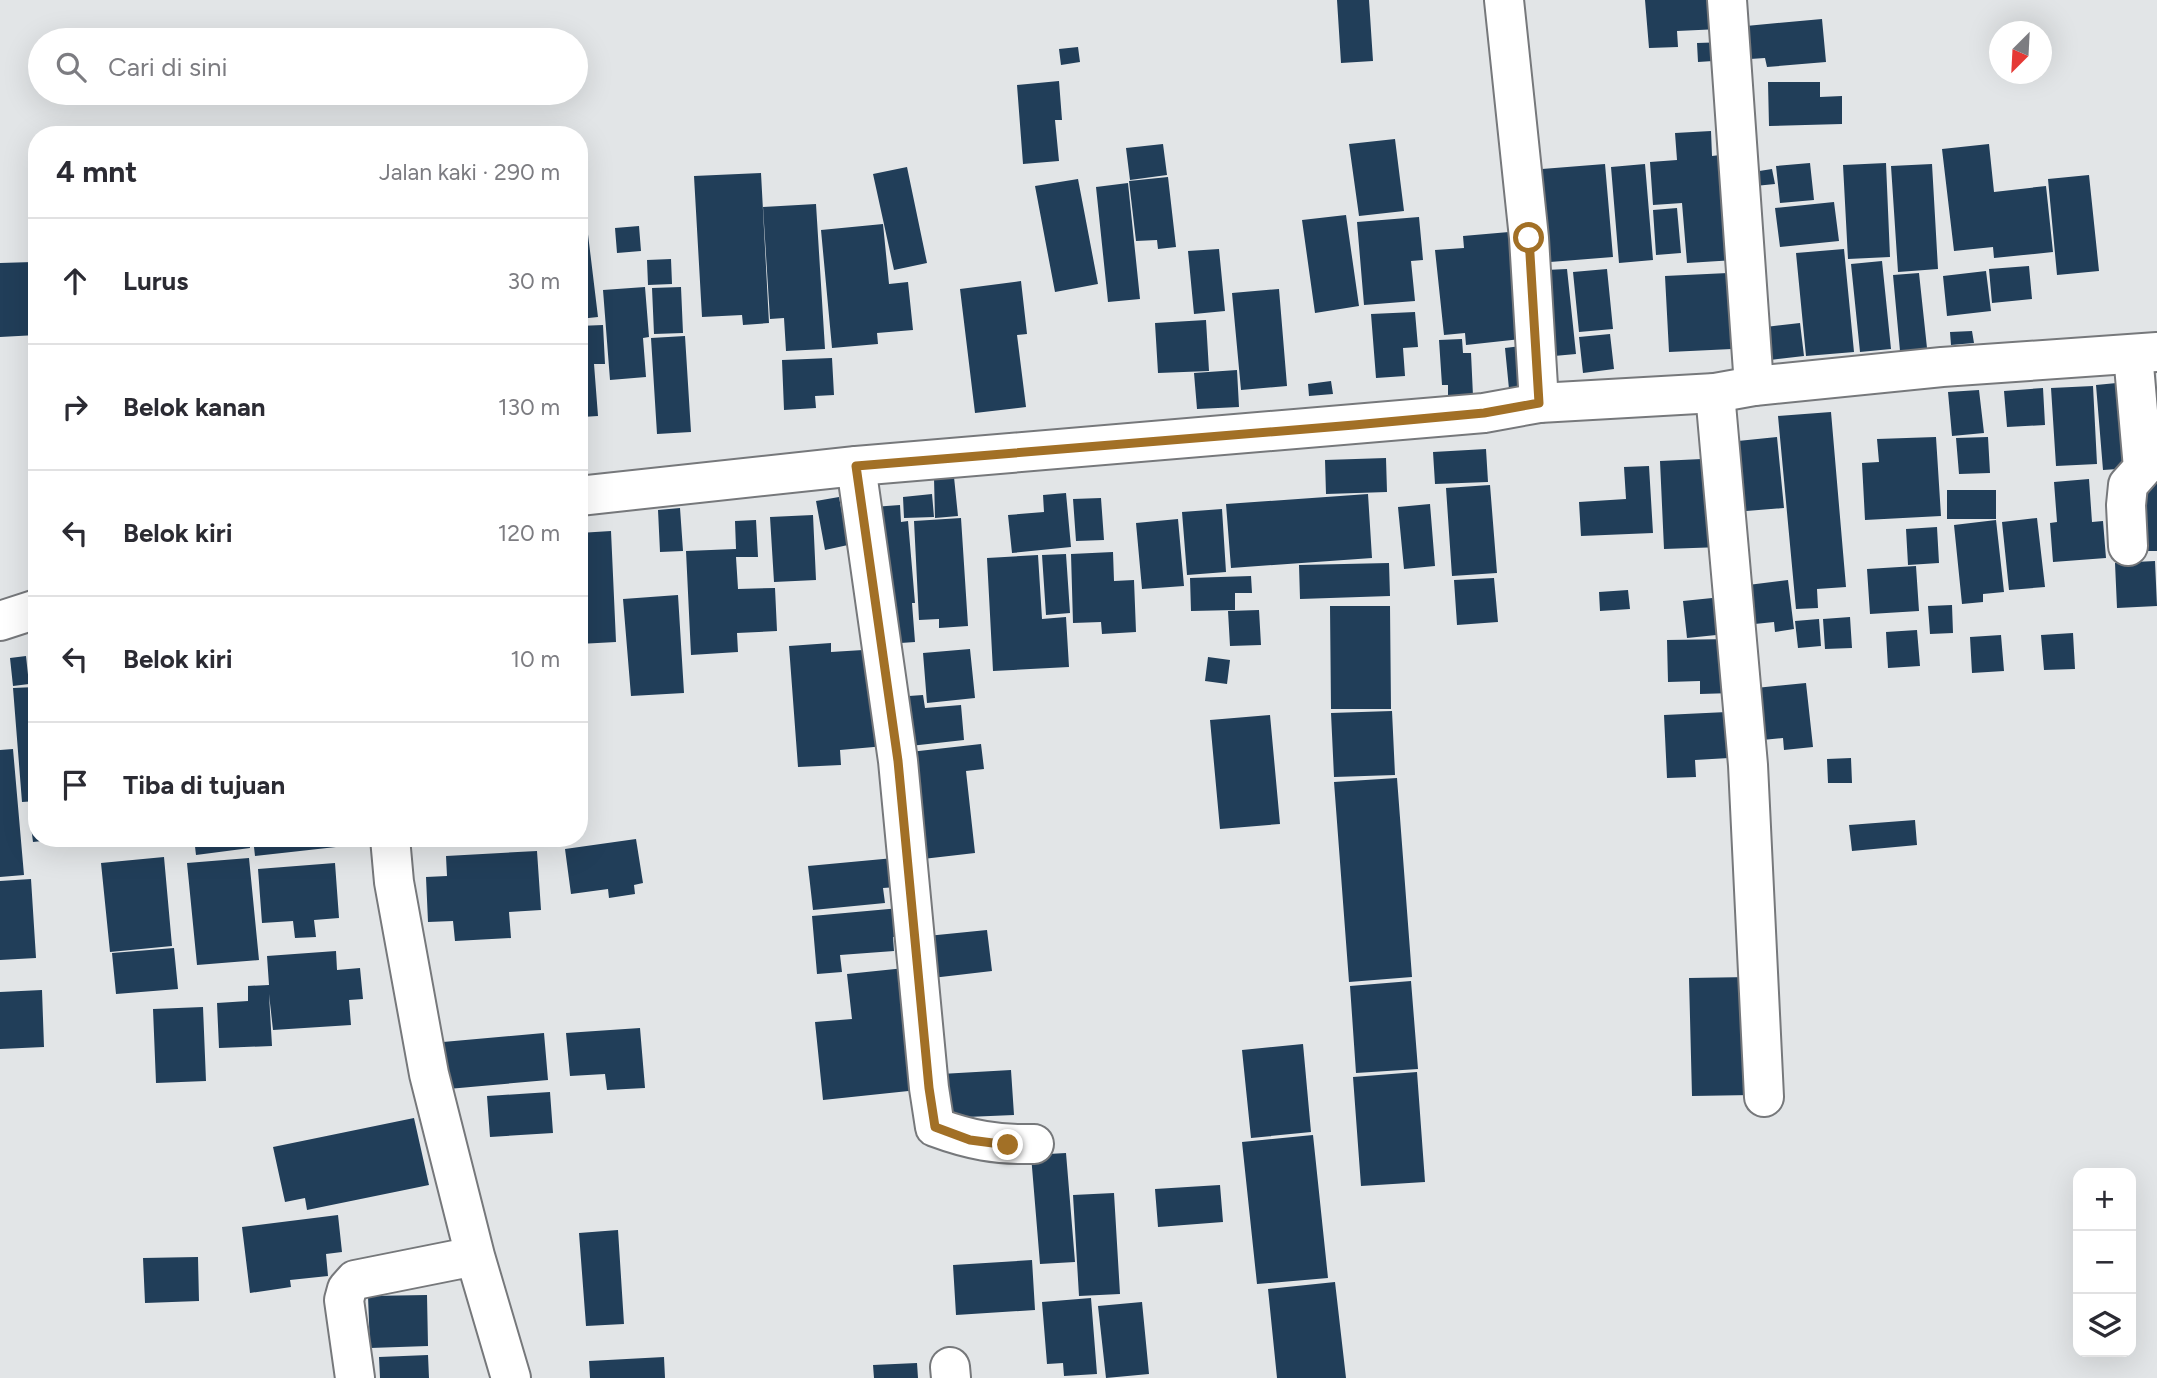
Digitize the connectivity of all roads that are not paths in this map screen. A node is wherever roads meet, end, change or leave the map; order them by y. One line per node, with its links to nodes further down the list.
1 (1504, 0): 6 (street)
2 (1727, 0): 4 (street)
3 (2145, 353): 4 (street); 9 (street)
4 (1754, 386): 5 (street)
5 (1715, 393): 6 (street); 13 (street)
6 (1539, 403): 7 (street)
7 (856, 466): 8 (street); 14 (street)
8 (588, 495)
9 (2128, 546)
10 (28, 612): 11 (street)
11 (0, 621)
12 (391, 847): 15 (street)
13 (1764, 1097)
14 (1034, 1144)
15 (475, 1256): 16 (street); 17 (street)
16 (355, 1378)
17 (511, 1378)

